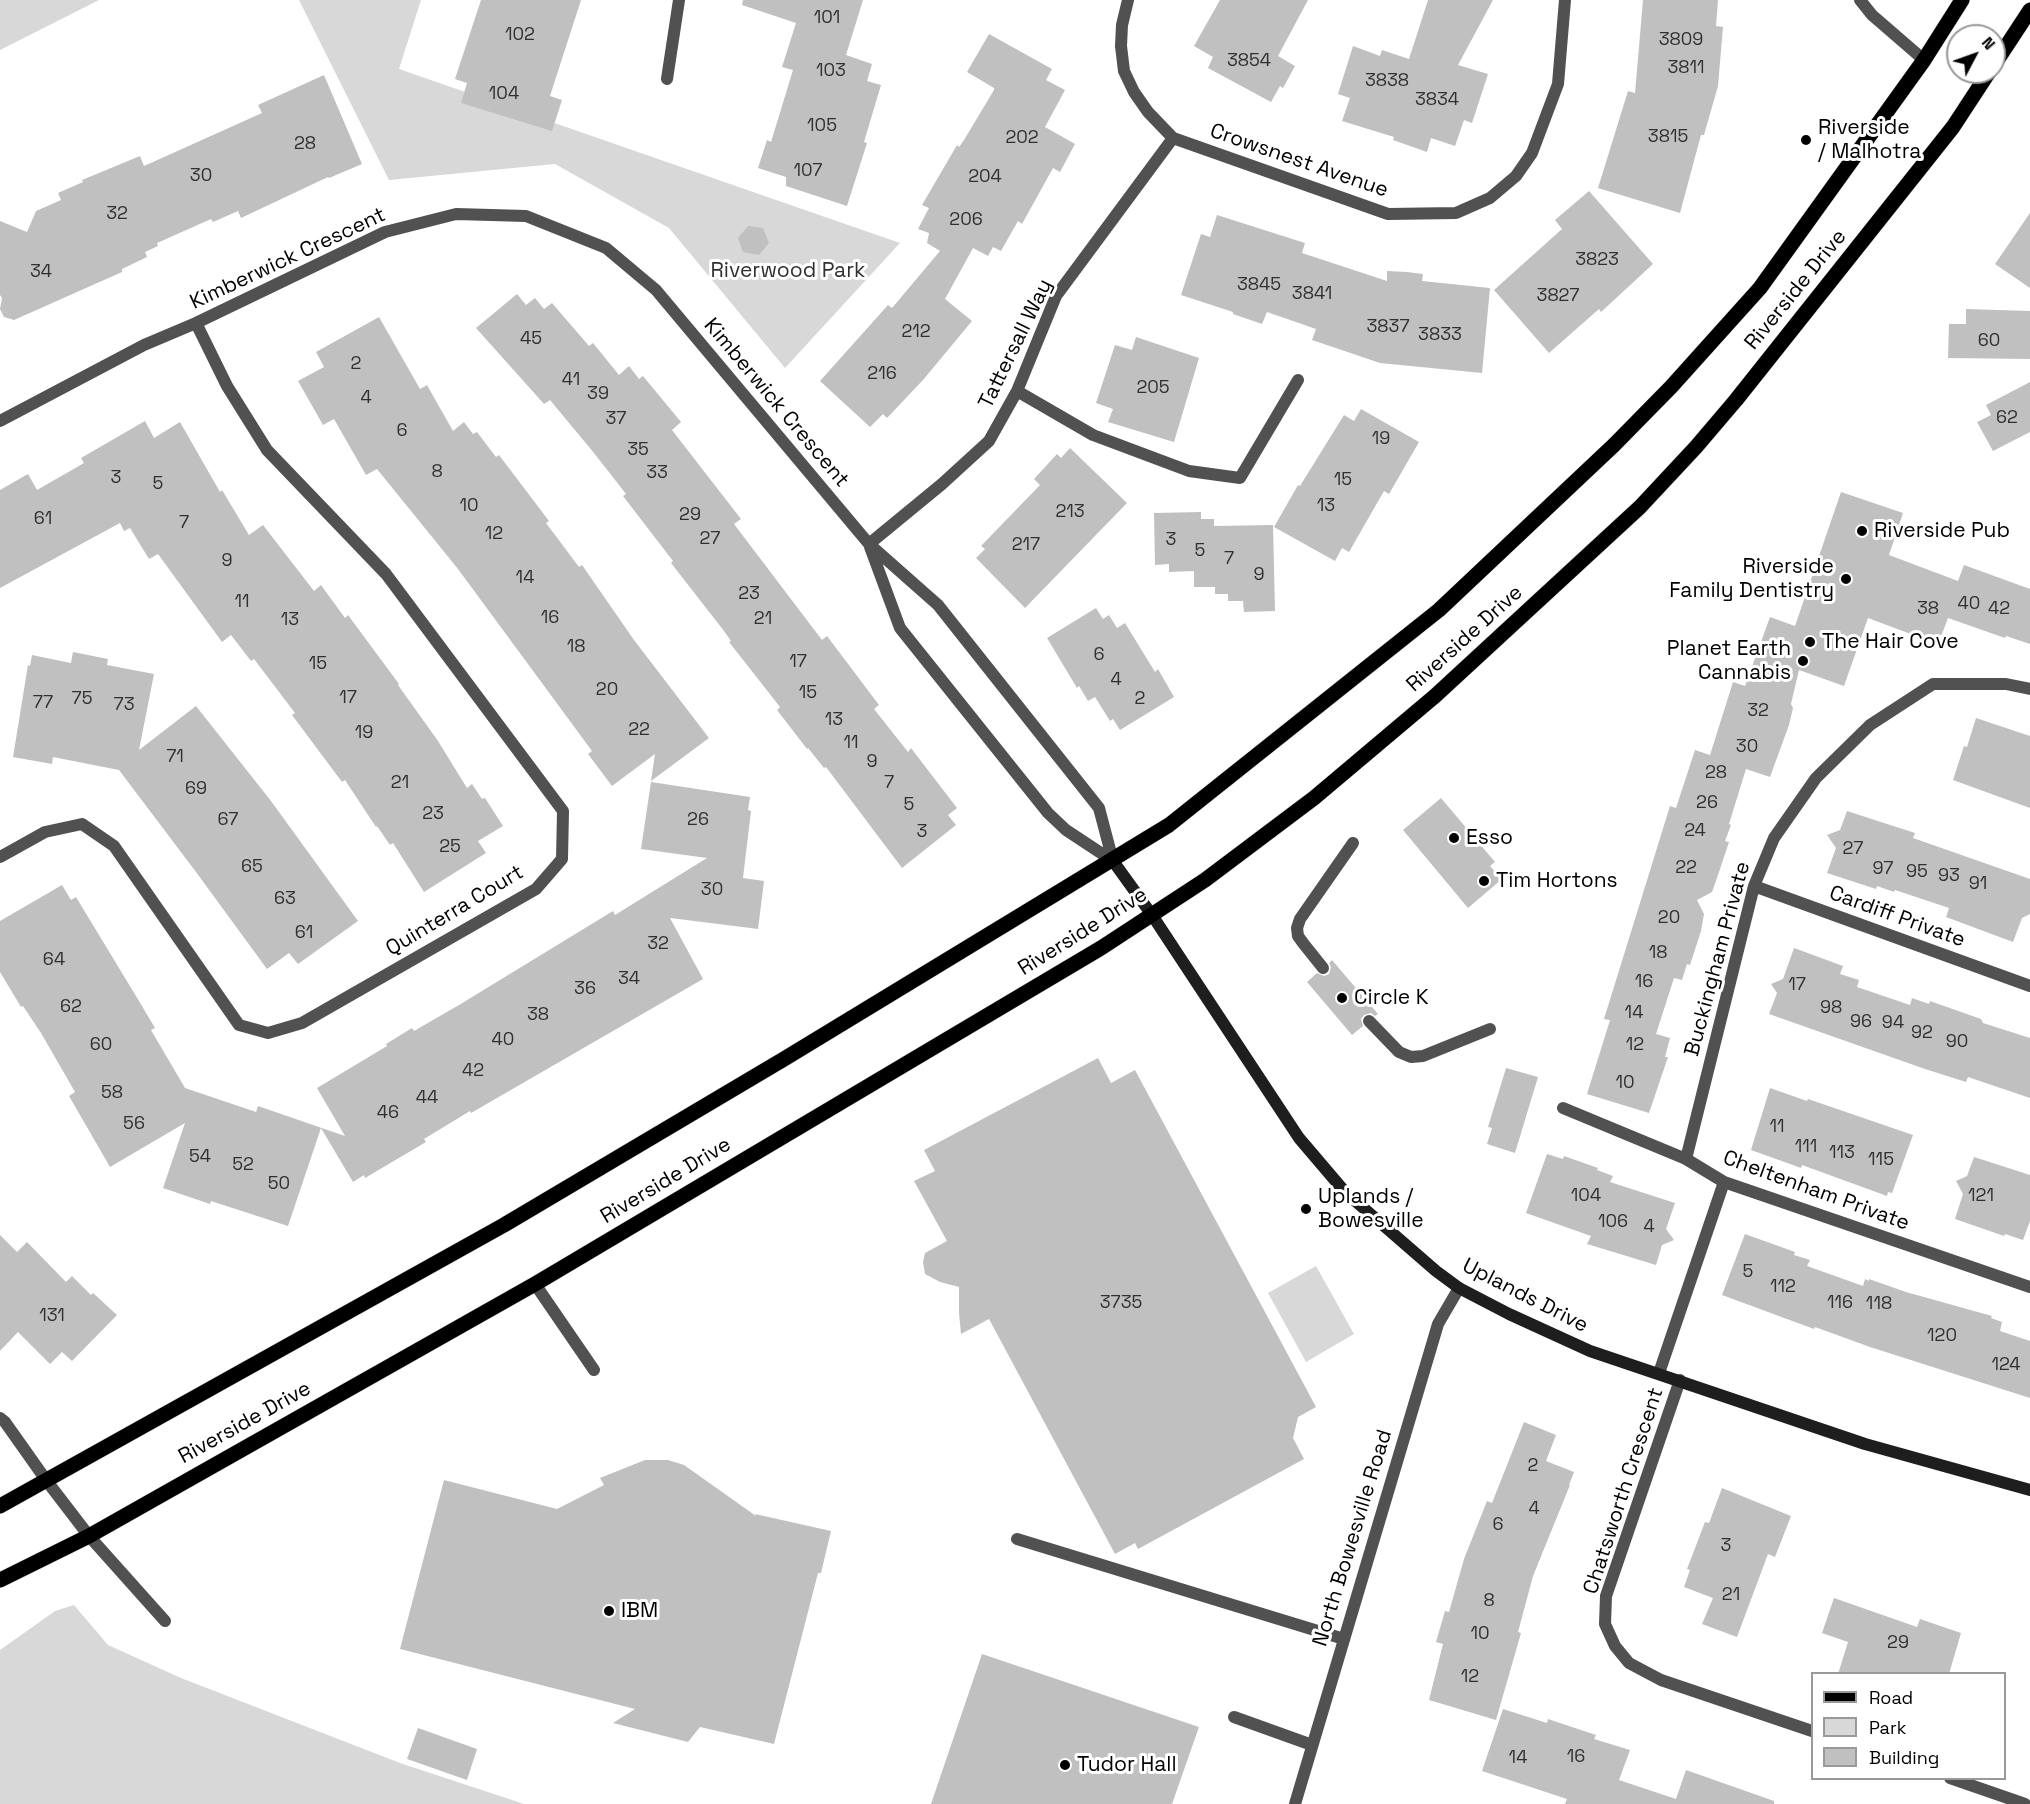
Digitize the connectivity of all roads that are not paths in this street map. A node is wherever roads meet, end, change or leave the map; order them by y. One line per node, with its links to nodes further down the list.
1 (679, 0): 9 (street)
2 (1128, 0): 11 (street, Crowsnest Avenue)
3 (1565, 0): 11 (street, Crowsnest Avenue)
4 (1860, 0): 8 (street)
5 (1962, 0): 8 (main road, Riverside Drive)
6 (2030, 10): 7 (main road)
7 (2006, 47)
8 (1924, 60): 20 (main road, Riverside Drive)
9 (668, 79)
10 (1981, 84): 22 (main road, Riverside Drive)
11 (1173, 138): 14 (street, Tattersall Way)
12 (196, 323): 15 (street, Kimberwick Crescent); 16 (street, Kimberwick Crescent); 19 (street, Quinterra Court)
13 (1298, 380): 14 (street)
14 (1017, 391): 16 (street, Tattersall Way)
15 (0, 421)
16 (869, 544): 20 (street, Kimberwick Crescent); 20 (street, Kimberwick Crescent)
17 (2030, 689): 21 (street, Buckingham Private)
18 (1353, 843): 23 (street)
19 (0, 857)
20 (1113, 861): 22 (street, Uplands Drive); 37 (main road, Riverside Drive)
21 (1754, 886): 24 (street, Cardiff Private); 28 (street, Buckingham Private)
22 (1152, 915): 30 (main road, Riverside Drive); 32 (street, Uplands Drive)
23 (1323, 968)
24 (2028, 985)
25 (1369, 1021): 26 (street)
26 (1490, 1029)
27 (1563, 1108): 28 (street, Cheltenham Private)
28 (1686, 1159): 29 (street, Cheltenham Private)
29 (1724, 1182): 31 (street, Cheltenham Private); 34 (street)
30 (534, 1284): 33 (street); 40 (main road, Riverside Drive)
31 (2030, 1287)
32 (1459, 1288): 34 (street, Uplands Drive); 44 (street, North Bowesville Road)
33 (594, 1370)
34 (1659, 1373): 35 (street, Uplands Drive)
35 (1680, 1380): 38 (street, Uplands Drive); 46 (street, Chatsworth Crescent)
36 (0, 1418): 37 (street)
37 (46, 1480): 39 (main road, Riverside Drive); 40 (street)
38 (2030, 1490)
39 (0, 1506)
40 (89, 1536): 42 (main road, Riverside Drive); 43 (street)
41 (1017, 1539): 44 (street)
42 (0, 1580)
43 (165, 1621)
44 (1344, 1638): 47 (street, North Bowesville Road)
45 (1234, 1717): 47 (street)
46 (1811, 1731)
47 (1312, 1745): 49 (street, North Bowesville Road)
48 (1953, 1780): 50 (street)
49 (1294, 1804)
50 (2025, 1804)

